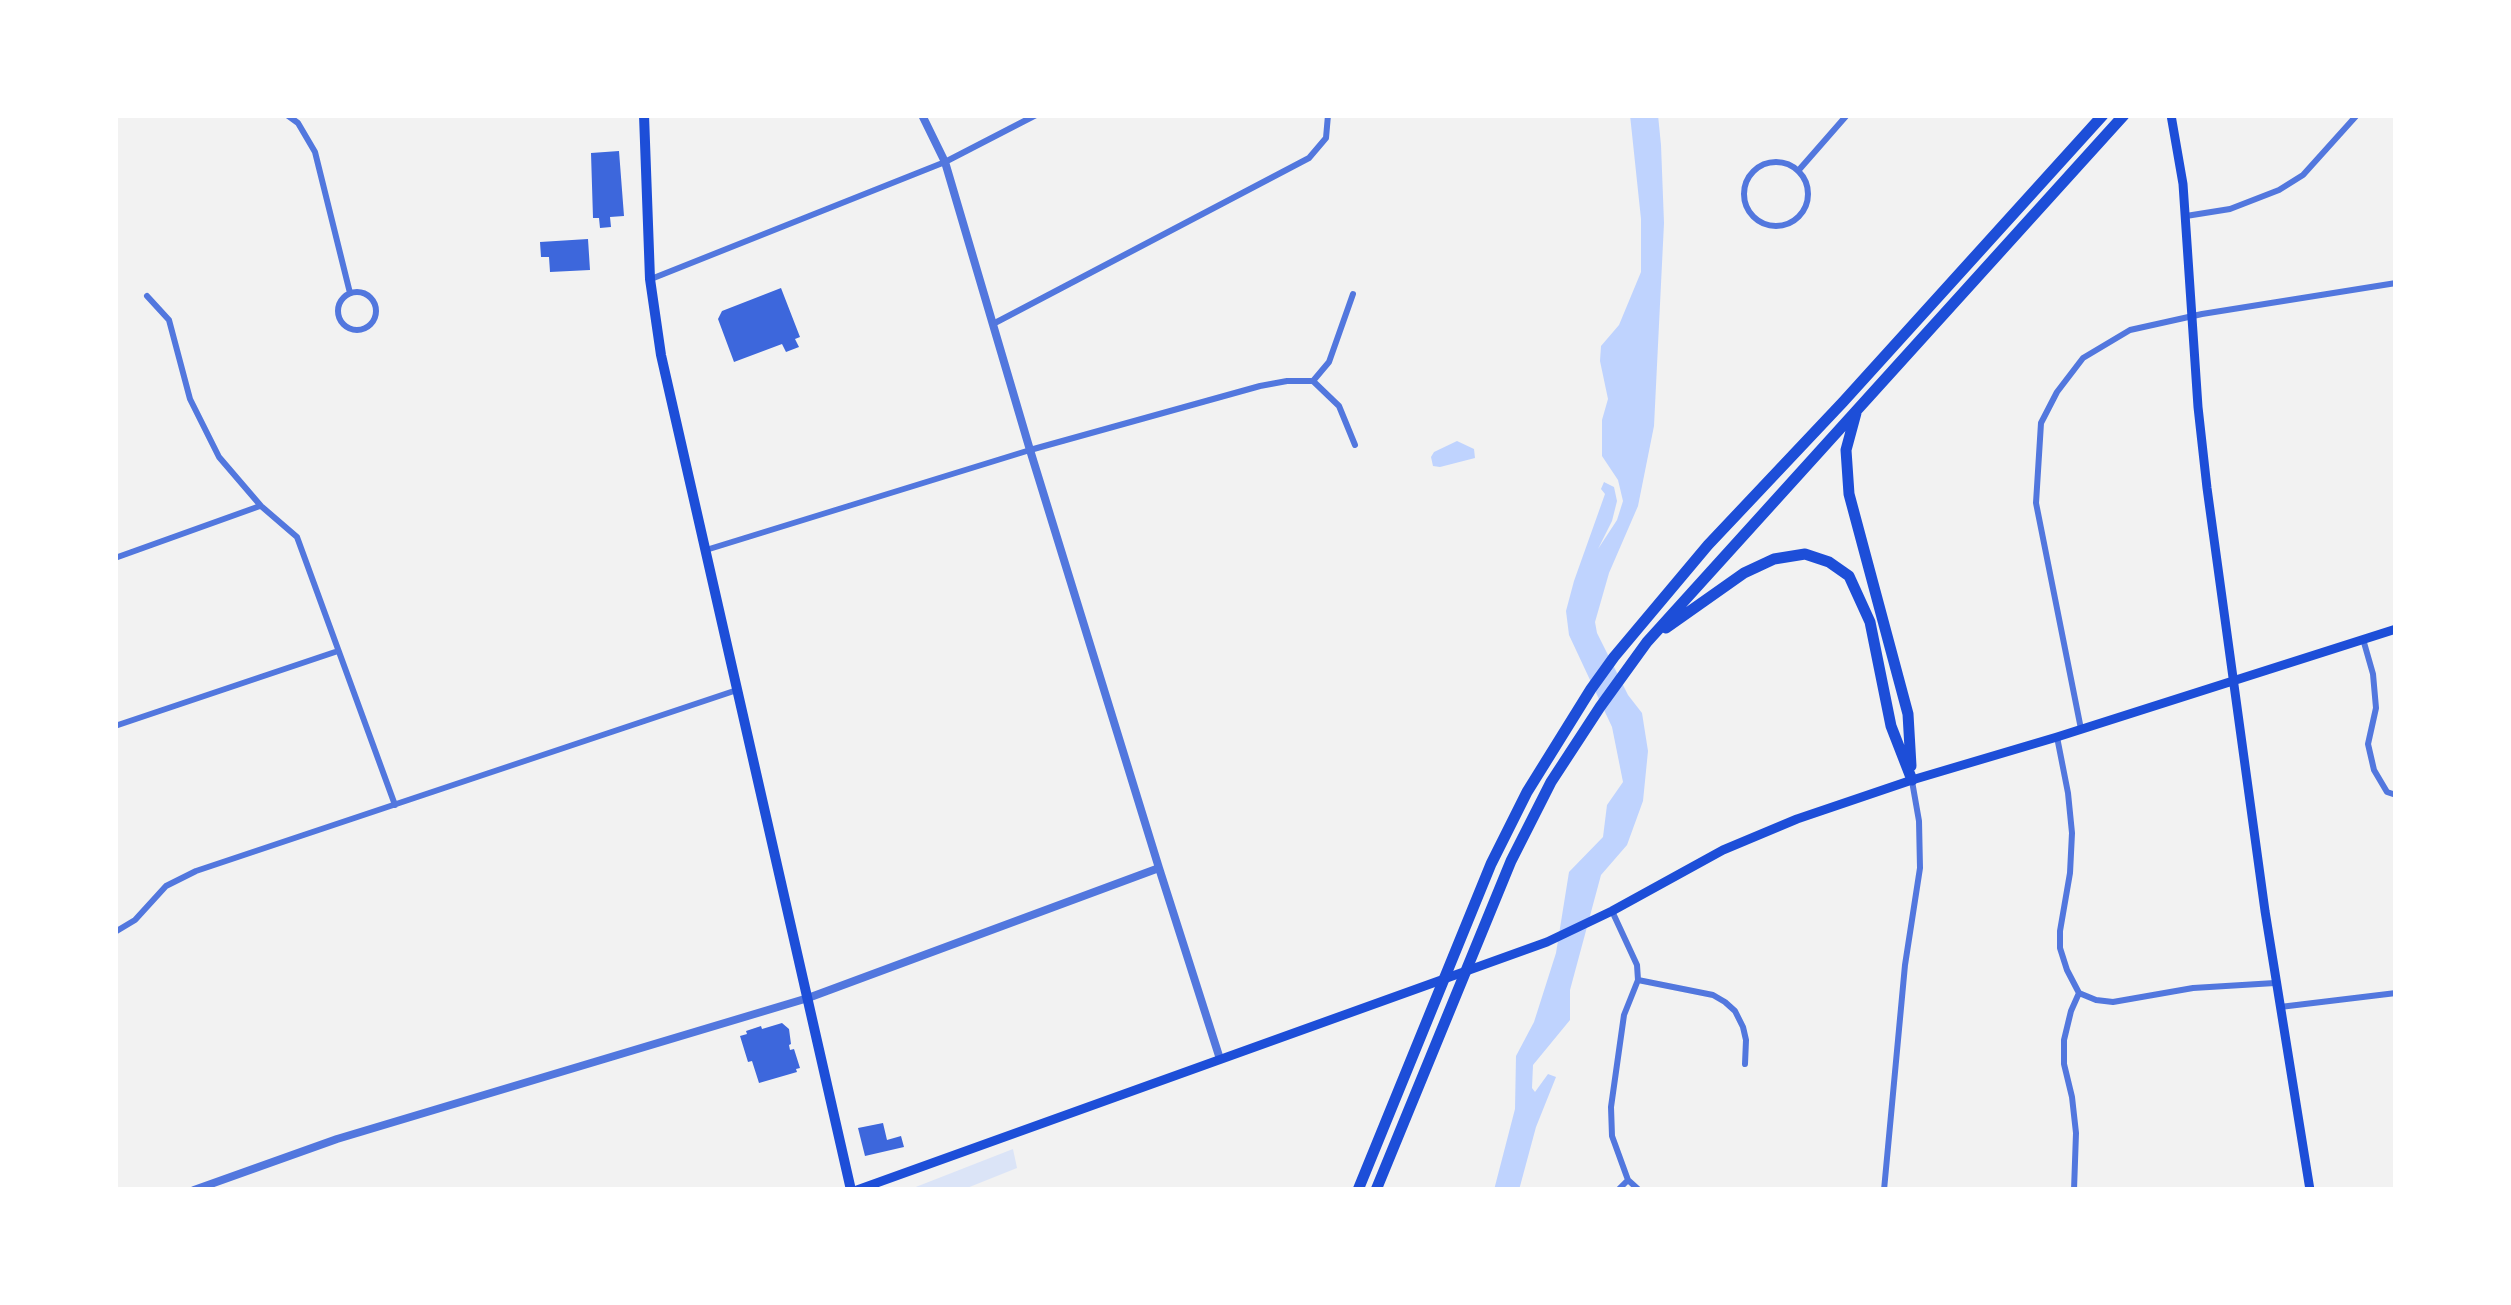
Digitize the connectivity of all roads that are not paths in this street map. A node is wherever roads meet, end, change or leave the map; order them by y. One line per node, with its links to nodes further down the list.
1 (287, 115): 16 (street)
2 (644, 115): 14 (main road)
3 (922, 115): 11 (street)
4 (1036, 115): 11 (street)
5 (1328, 115): 20 (street)
6 (1847, 115): 12 (street)
7 (2102, 115): 54 (highway)
8 (2124, 115): 22 (highway)
9 (2171, 115): 13 (main road)
10 (2357, 115): 13 (street)
11 (944, 162): 14 (street); 20 (street)
12 (1798, 171): 12 (street)
13 (2186, 216): 19 (main road)
14 (650, 279): 26 (main road)
15 (2396, 283): 19 (street)
16 (350, 293): 16 (street)
17 (1354, 294): 21 (street)
18 (147, 296): 25 (street)
19 (2191, 316): 32 (main road); 35 (street)
20 (993, 324): 24 (street)
21 (1313, 380): 23 (street); 24 (street)
22 (1858, 407): 30 (highway); 37 (highway)
23 (1355, 445)
24 (1030, 450): 26 (street); 40 (street)
25 (261, 506): 27 (street); 31 (street)
26 (706, 550): 33 (main road)
27 (115, 558)
28 (2396, 628): 29 (main road)
29 (2363, 639): 32 (main road); 38 (street)
30 (1647, 642): 37 (highway); 55 (highway)
31 (338, 650): 34 (street); 39 (street)
32 (2234, 680): 35 (main road); 44 (main road)
33 (736, 690): 39 (street); 47 (main road)
34 (115, 726)
35 (2081, 729): 36 (main road)
36 (2057, 737): 37 (main road); 45 (street)
37 (1912, 780): 41 (main road); 58 (street)
38 (2396, 795)
39 (395, 805): 42 (street)
40 (1159, 868): 47 (street); 49 (street)
41 (1612, 911): 43 (street); 49 (main road)
42 (115, 932)
43 (1638, 980): 50 (street); 51 (street)
44 (2275, 983): 45 (street); 48 (main road)
45 (2079, 992): 59 (street)
46 (2396, 993): 48 (street)
47 (808, 998): 52 (street); 53 (main road)
48 (2279, 1007): 60 (main road)
49 (1220, 1059): 53 (main road)
50 (1745, 1064)
51 (1628, 1180): 56 (street); 57 (street)
52 (194, 1190)
53 (854, 1190)
54 (1358, 1190)
55 (1376, 1190)
56 (1618, 1190)
57 (1639, 1190)
58 (1884, 1190)
59 (2074, 1190)
60 (2310, 1190)

